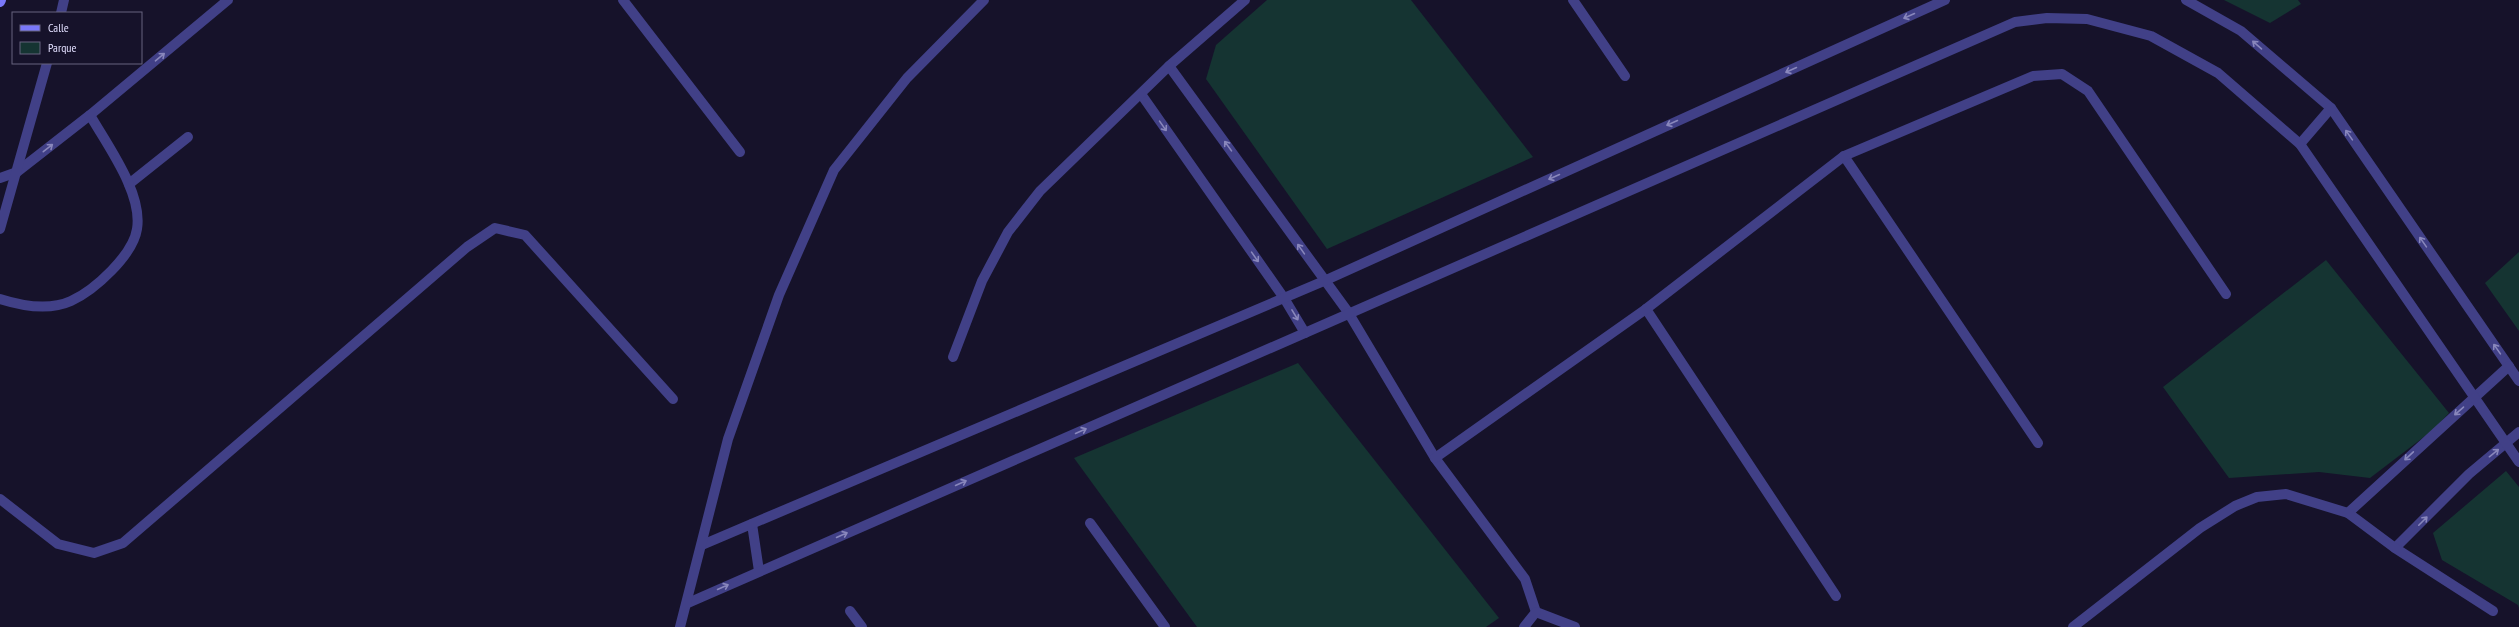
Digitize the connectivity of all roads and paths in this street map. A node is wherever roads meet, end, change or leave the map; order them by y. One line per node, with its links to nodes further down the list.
1 (64, 0): 9 (street)
2 (228, 0): 15 (street, one-way to 2)
3 (623, 0): 18 (street)
4 (984, 0): 45 (street)
5 (1245, 0): 11 (street)
6 (1574, 0): 12 (street)
7 (1945, 0): 24 (street, one-way to 24)
8 (2186, 0): 14 (street, one-way to 8)
9 (61, 12)
10 (47, 64): 20 (street)
11 (1169, 66): 13 (street); 24 (street, one-way to 11)
12 (1625, 76)
13 (1141, 94): 26 (street, one-way to 26); 31 (street)
14 (2331, 108): 17 (street); 32 (street, one-way to 14)
15 (90, 115): 20 (street, one-way to 15); 22 (street)
16 (188, 138): 22 (street)
17 (2300, 144): 29 (street); 34 (street)
18 (740, 152)
19 (1844, 156): 25 (street); 28 (street); 37 (street)
20 (17, 172): 21 (street); 23 (street)
21 (0, 178)
22 (129, 184): 27 (street)
23 (0, 229)
24 (1324, 281): 26 (street); 29 (street)
25 (2226, 294)
26 (1284, 298): 30 (street, one-way to 30); 44 (street)
27 (0, 299)
28 (1646, 309): 39 (street); 48 (street)
29 (1348, 312): 30 (street); 39 (street)
30 (1305, 333): 47 (street, one-way to 30)
31 (953, 357)
32 (2509, 366): 33 (street); 34 (street)
33 (2519, 381)
34 (2475, 397): 38 (street); 42 (street, one-way to 42)
35 (673, 399): 41 (street)
36 (2519, 432): 38 (street)
37 (2038, 442)
38 (2506, 444): 40 (street); 46 (street, one-way to 38)
39 (1436, 458): 52 (street)
40 (2519, 462)
41 (0, 499)
42 (2348, 513): 46 (street); 58 (street)
43 (1090, 523): 55 (street)
44 (752, 524): 45 (street); 47 (street)
45 (702, 545): 49 (street)
46 (2396, 548): 51 (street)
47 (759, 571): 49 (street, one-way to 47)
48 (1836, 596)
49 (688, 603): 53 (street)
50 (850, 611): 54 (street)
51 (2493, 611)
52 (1536, 612): 56 (street); 57 (street)
53 (680, 627)
54 (862, 627)
55 (1165, 627)
56 (1524, 627)
57 (1574, 627)
58 (2073, 627)

